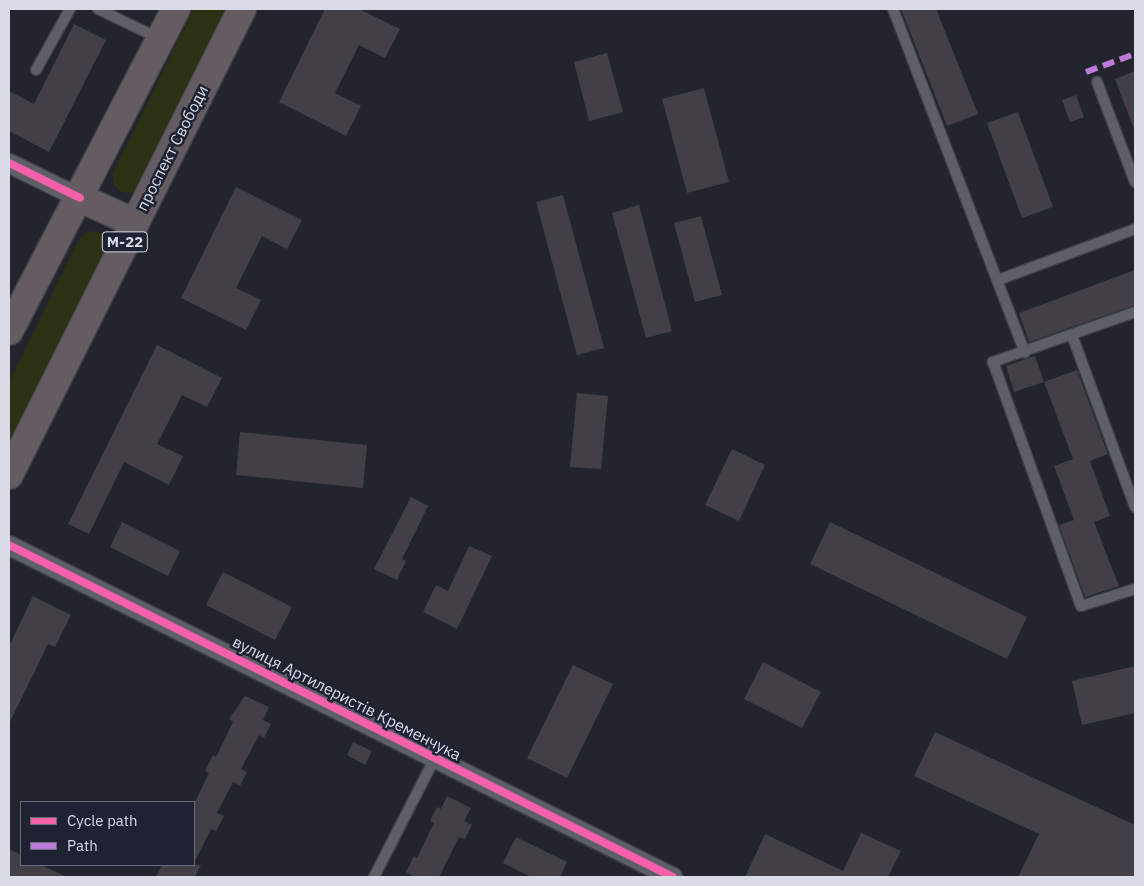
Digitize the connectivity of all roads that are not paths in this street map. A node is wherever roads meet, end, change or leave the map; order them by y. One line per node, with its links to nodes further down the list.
1 (70, 9): 7 (lane)
2 (98, 9): 6 (lane)
3 (176, 9): 6 (highway)
4 (242, 9): 12 (highway, проспект Свободи / М-22)
5 (893, 9): 14 (lane)
6 (160, 39): 11 (highway)
7 (36, 70)
8 (1097, 82): 10 (lane)
9 (9, 164): 11 (street)
10 (1135, 182)
11 (80, 198): 12 (highway); 16 (highway)
12 (135, 223): 19 (highway, проспект Свободи / М-22)
13 (1135, 229): 14 (lane)
14 (998, 280): 18 (lane)
15 (1135, 312): 17 (lane)
16 (9, 331)
17 (1072, 335): 18 (lane); 20 (lane)
18 (1025, 352): 22 (lane)
19 (9, 475)
20 (1135, 507)
21 (9, 545): 23 (street, вулиця Артилеристів Кременчука)
22 (1135, 589)
23 (435, 758): 24 (lane); 25 (street, вулиця Артилеристів Кременчука)
24 (374, 877)
25 (673, 877)

